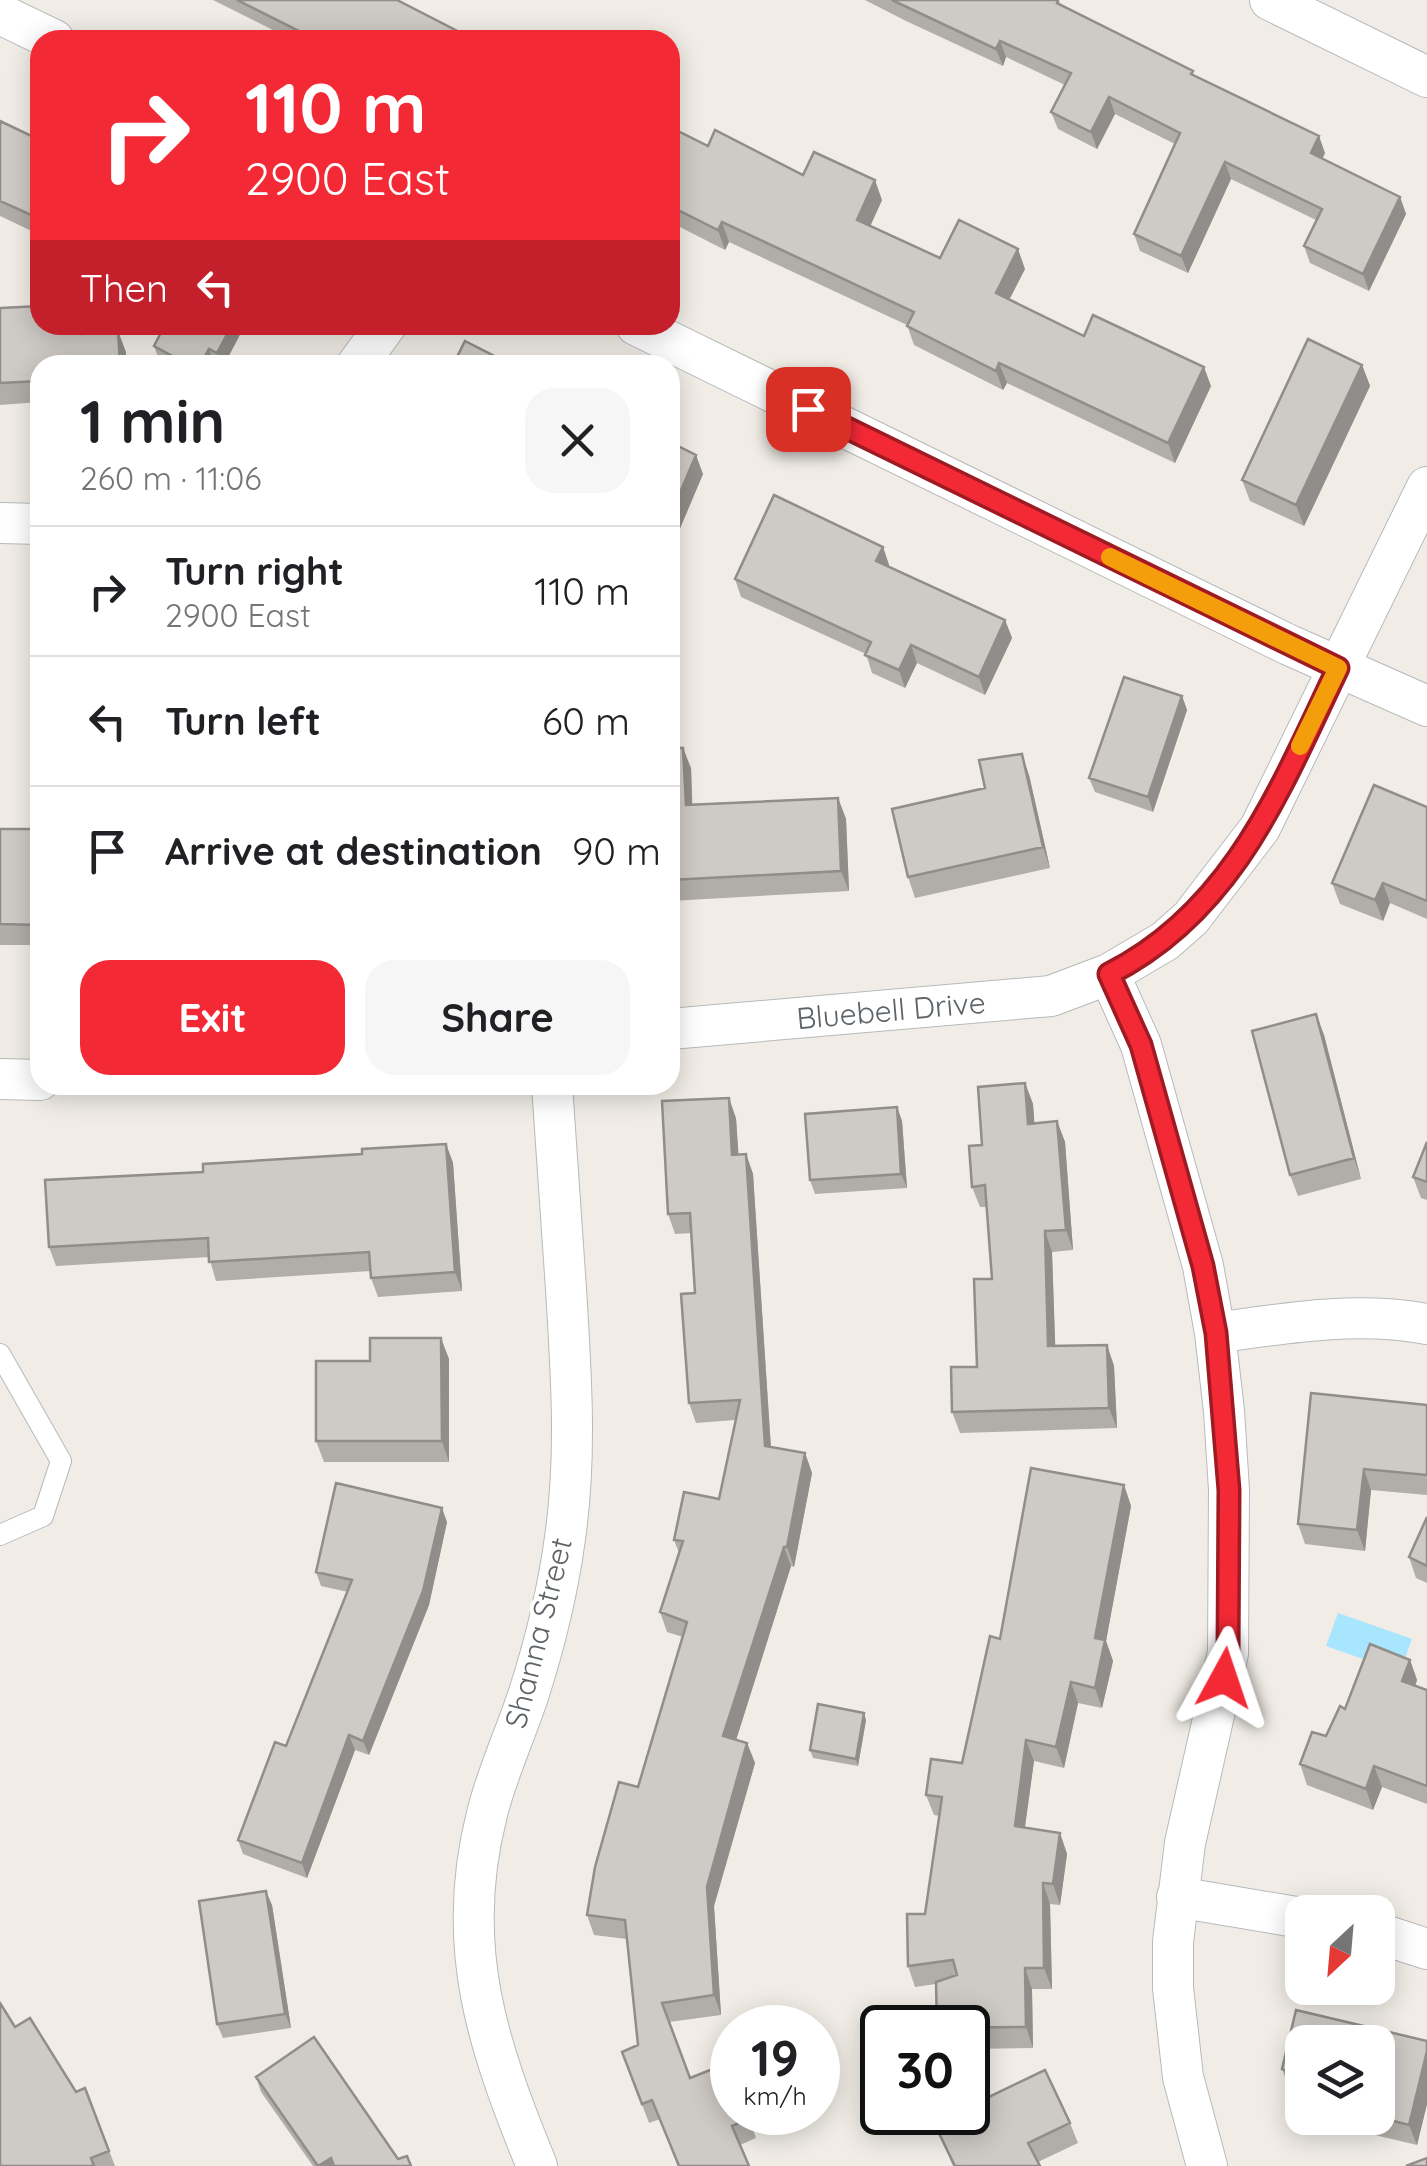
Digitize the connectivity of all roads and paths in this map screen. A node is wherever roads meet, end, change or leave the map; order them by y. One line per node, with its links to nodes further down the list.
1 (1270, 0): 4 (street)
2 (0, 14): 3 (street)
3 (33, 30)
4 (1427, 77)
5 (656, 335): 9 (street)
6 (1427, 487): 9 (street, Bluebell Drive)
7 (0, 523): 8 (street)
8 (30, 524)
9 (1338, 668): 10 (street); 11 (street, Bluebell Drive)
10 (1427, 706)
11 (1109, 974): 12 (street, Bluebell Drive); 17 (street)
12 (680, 1028)
13 (0, 1079): 14 (street)
14 (30, 1080)
15 (553, 1095): 24 (street, Shanna Street)
16 (1427, 1324): 17 (street)
17 (1216, 1333): 20 (street)
18 (0, 1354): 19 (lane)
19 (0, 1535)
20 (1177, 1897): 21 (street); 25 (street)
21 (1285, 1915)
22 (1395, 1939): 23 (street)
23 (1427, 1949)
24 (537, 2166)
25 (1207, 2166)

